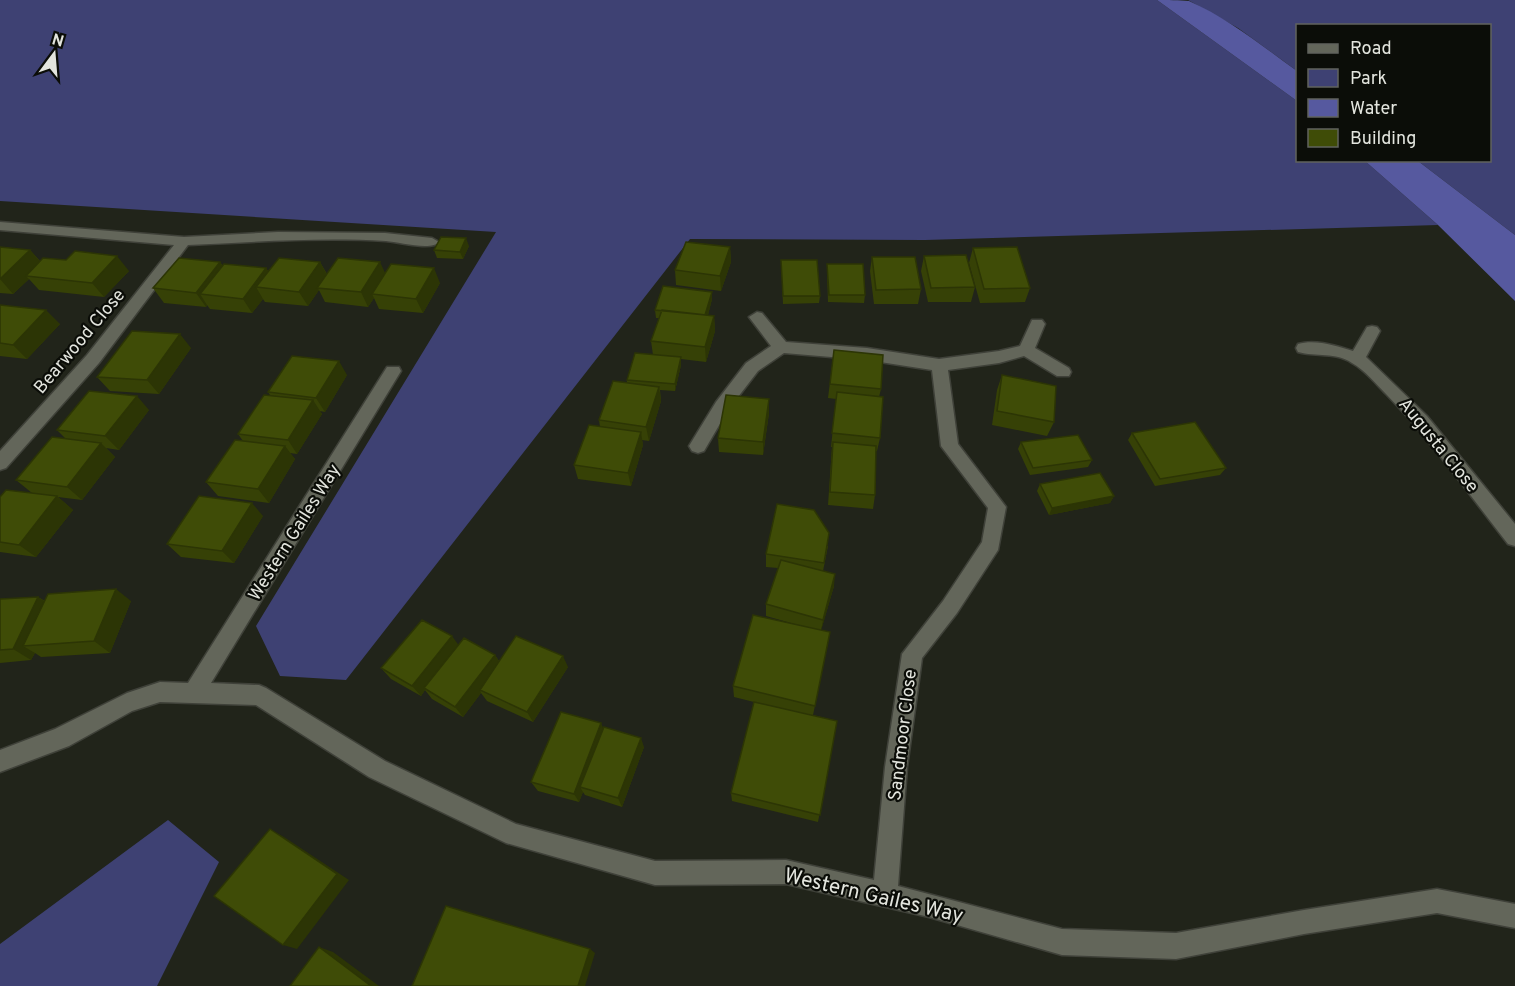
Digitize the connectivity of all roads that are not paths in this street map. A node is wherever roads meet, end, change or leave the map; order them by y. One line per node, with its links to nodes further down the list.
1 (5, 226): 2 (street)
2 (184, 241): 3 (street); 15 (street, Bearwood Close)
3 (432, 242)
4 (757, 317): 7 (street)
5 (1037, 324): 9 (street)
6 (1372, 331): 10 (street)
7 (781, 347): 11 (street); 14 (street)
8 (1305, 348): 10 (street, Augusta Close)
9 (1026, 350): 11 (street); 13 (street)
10 (1357, 358): 16 (street, Augusta Close)
11 (939, 365): 19 (street, Sandmoor Close)
12 (393, 371): 17 (street, Western Gailes Way)
13 (1063, 372)
14 (698, 446)
15 (0, 463)
16 (1515, 538)
17 (194, 692): 18 (street, Western Gailes Way); 19 (street, Western Gailes Way)
18 (0, 760)
19 (885, 896): 20 (street, Western Gailes Way)
20 (1515, 916)

